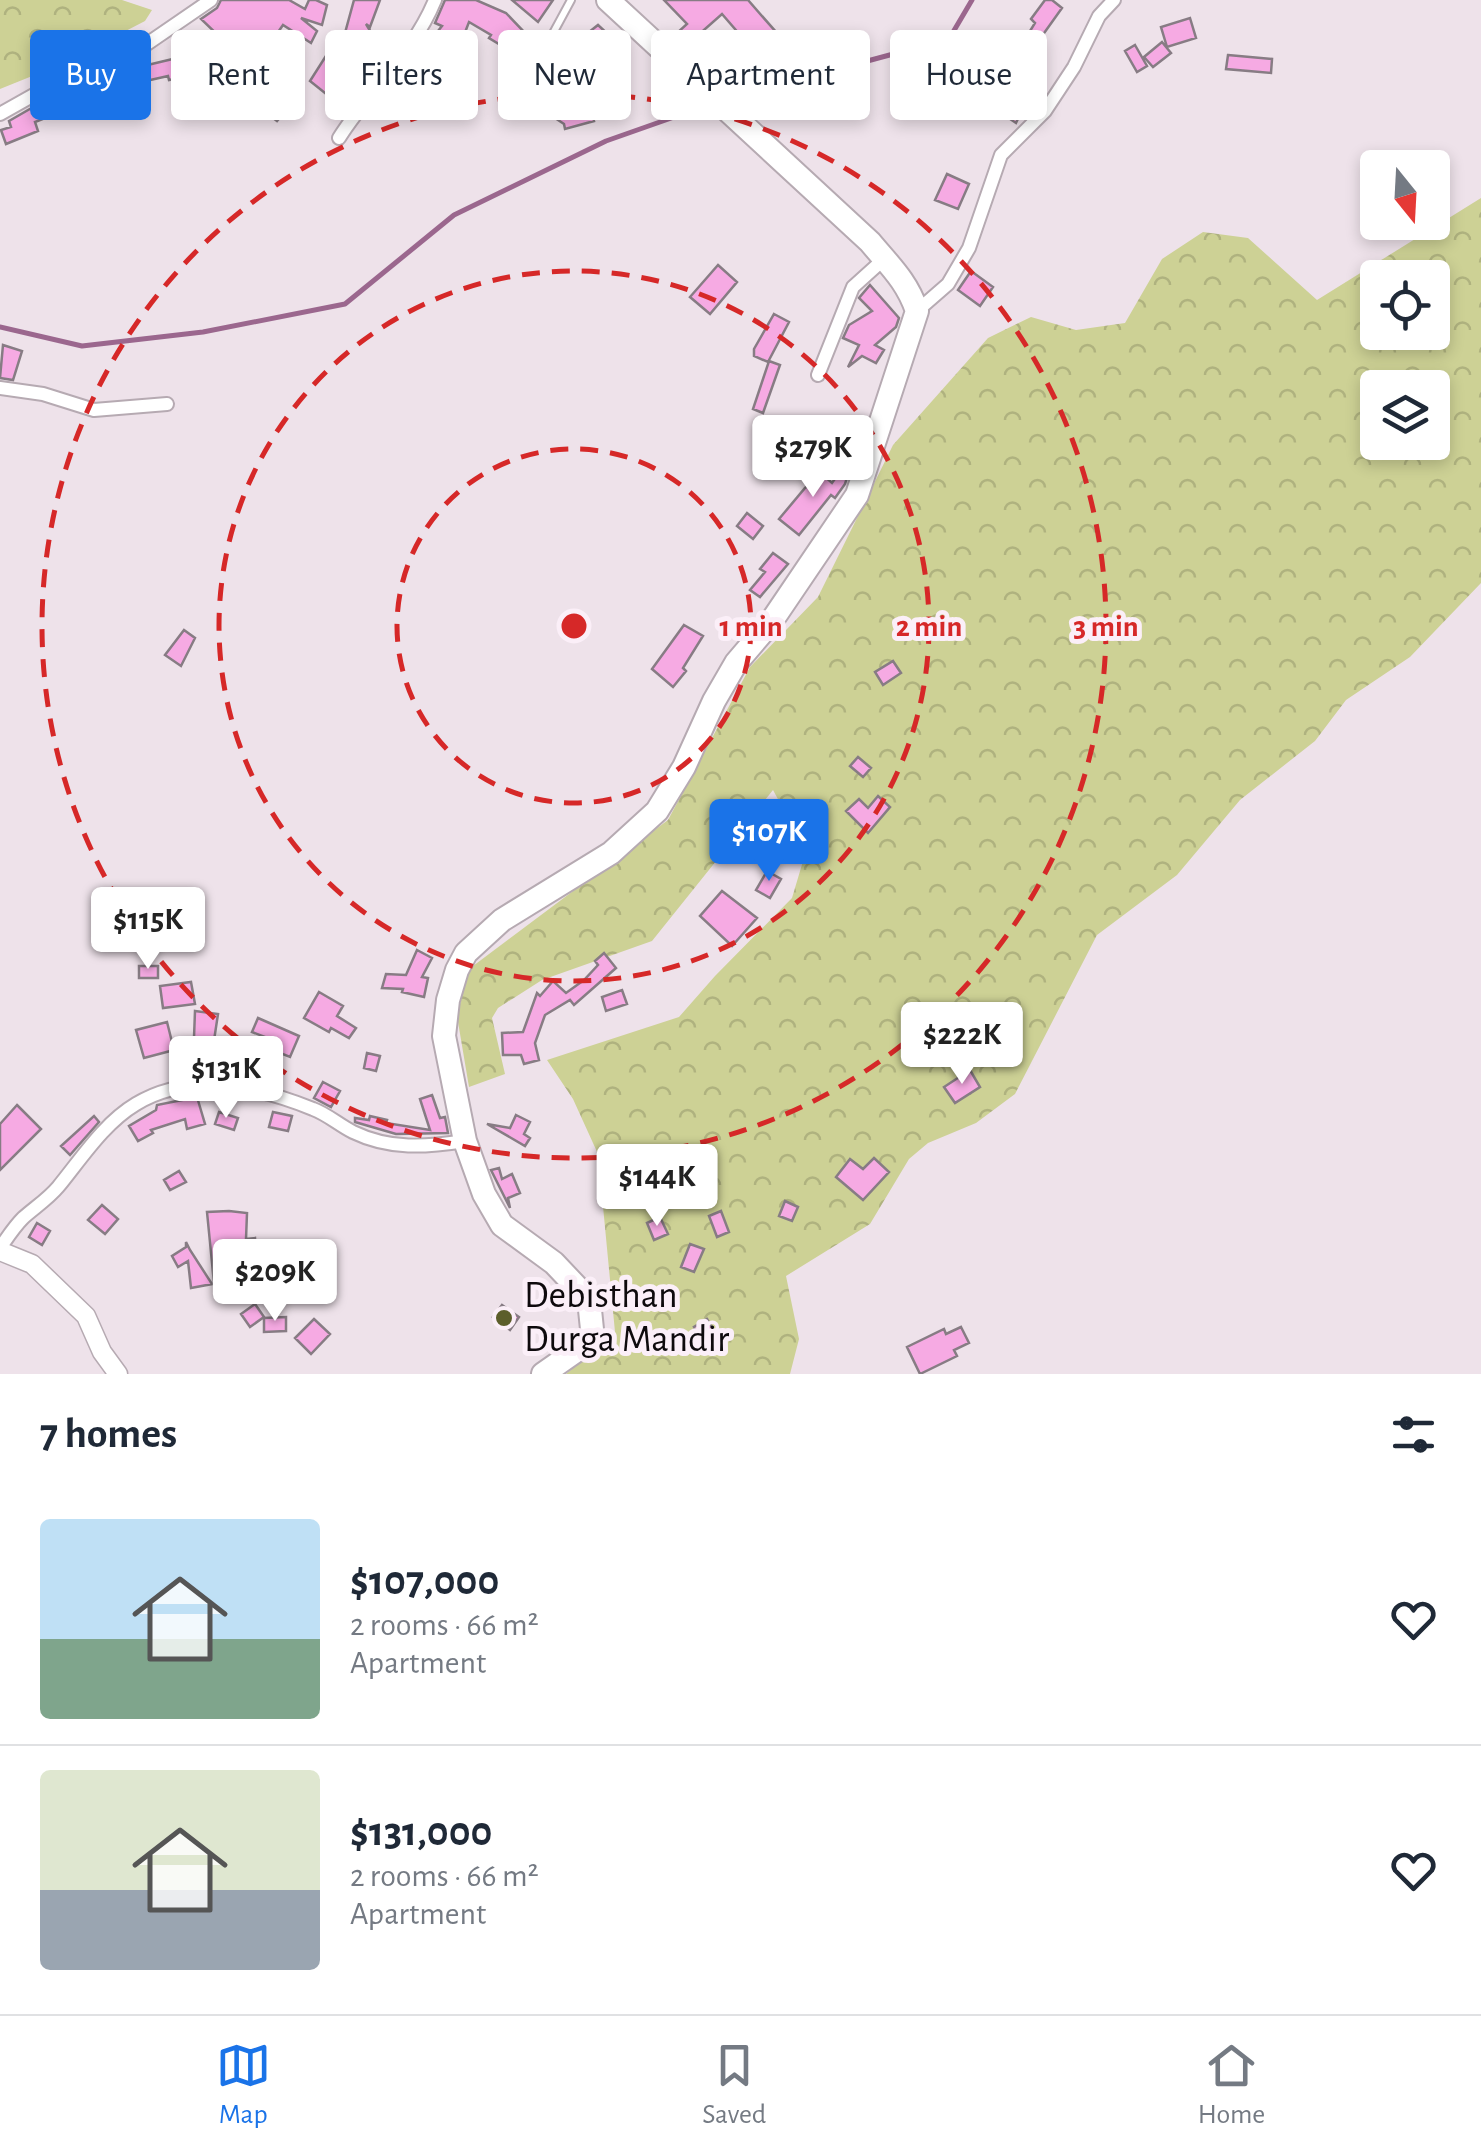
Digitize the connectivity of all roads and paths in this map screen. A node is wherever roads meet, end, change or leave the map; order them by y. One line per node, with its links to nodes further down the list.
1 (211, 0): 8 (street)
2 (435, 0): 6 (street)
3 (572, 0): 7 (lane)
4 (608, 0): 11 (highway)
5 (1114, 0): 12 (street)
6 (417, 30)
7 (555, 30)
8 (0, 114)
9 (351, 120): 10 (street)
10 (340, 138)
11 (877, 250): 12 (highway); 13 (street)
12 (916, 310): 16 (highway)
13 (818, 375)
14 (0, 388): 15 (street)
15 (167, 404)
16 (465, 1141): 17 (street); 19 (highway)
17 (0, 1250): 18 (street)
18 (118, 1374)
19 (543, 1374)

